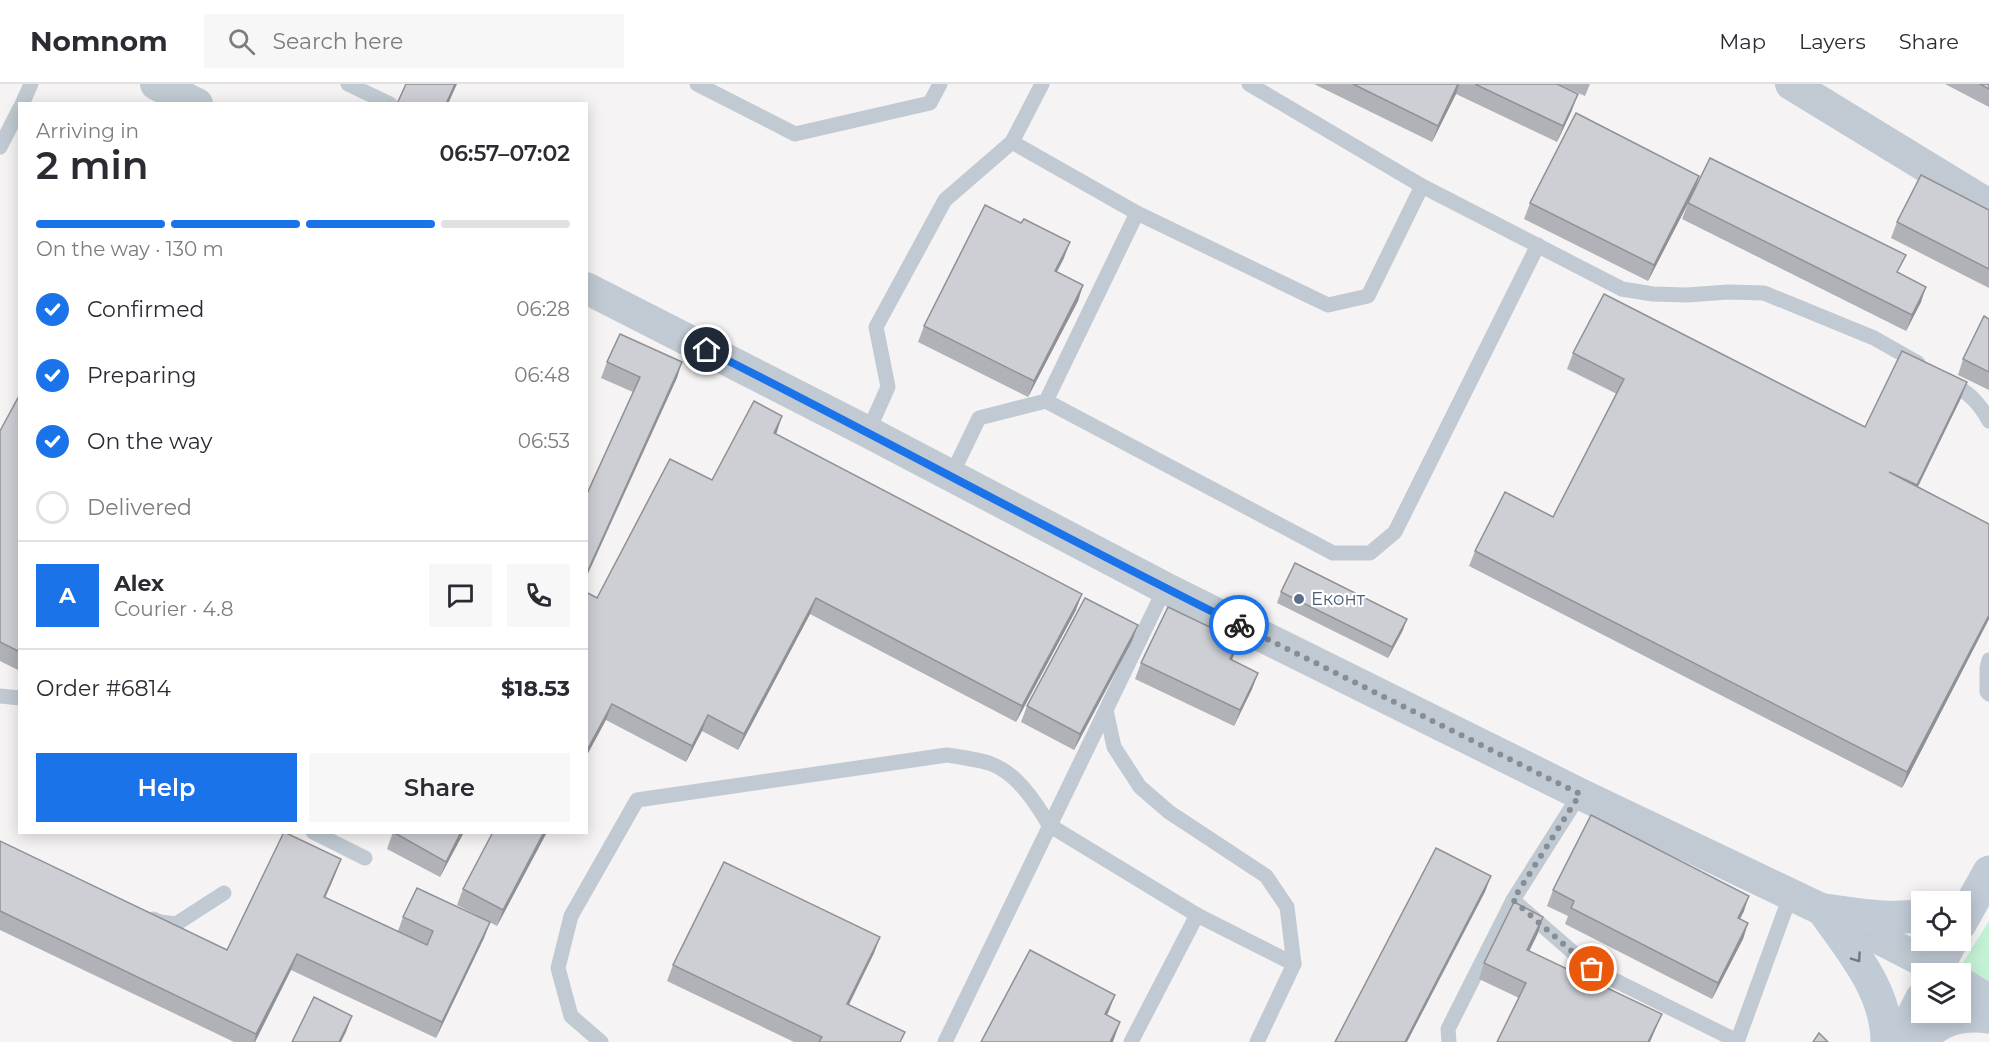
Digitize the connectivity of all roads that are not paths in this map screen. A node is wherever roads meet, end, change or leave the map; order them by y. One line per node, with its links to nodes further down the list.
1 (31, 84): 9 (lane)
2 (156, 84): 10 (street)
3 (348, 84): 11 (lane)
4 (697, 84): 5 (lane)
5 (940, 84)
6 (1042, 84): 13 (lane)
7 (1250, 84): 15 (lane)
8 (1791, 84): 16 (street)
9 (23, 102)
10 (193, 102)
11 (386, 102)
12 (18, 112): 14 (lane)
13 (1012, 142): 17 (lane); 22 (lane)
14 (0, 147)
15 (1422, 186): 17 (lane); 18 (lane)
16 (1989, 205)
17 (1137, 213): 20 (lane)
18 (1538, 245): 20 (lane); 21 (lane)
19 (588, 289): 22 (street)
20 (1046, 401): 23 (lane)
21 (1989, 421)
22 (868, 432): 23 (street)
23 (951, 476): 24 (street)
24 (1165, 588): 29 (lane); 30 (street)
25 (1989, 660): 26 (lane)
26 (1989, 694)
27 (0, 696): 28 (lane)
28 (18, 698)
29 (1106, 710): 31 (lane); 45 (lane)
30 (1580, 794): 37 (street); 38 (lane)
31 (1049, 825): 42 (lane); 50 (lane); 51 (lane)
32 (317, 834): 33 (lane)
33 (365, 858)
34 (1989, 871): 35 (main road); 39 (main road)
35 (1963, 891)
36 (224, 893): 41 (lane)
37 (1791, 894): 40 (street); 55 (lane)
38 (1513, 900): 54 (lane); 55 (lane)
39 (1971, 904)
40 (1823, 910): 43 (main road); 44 (street); 56 (main road, one-way to 56)
41 (139, 912)
42 (1197, 915): 45 (lane); 52 (lane)
43 (1911, 917)
44 (1935, 963)
45 (1294, 964): 53 (lane)
46 (1971, 987): 47 (main road)
47 (1989, 1001)
48 (1989, 1017): 58 (main road)
49 (1911, 1019): 57 (main road)
50 (601, 1042)
51 (945, 1042)
52 (1131, 1042)
53 (1257, 1042)
54 (1449, 1042)
55 (1737, 1042)
56 (1887, 1042)
57 (1899, 1042)
58 (1916, 1042)

